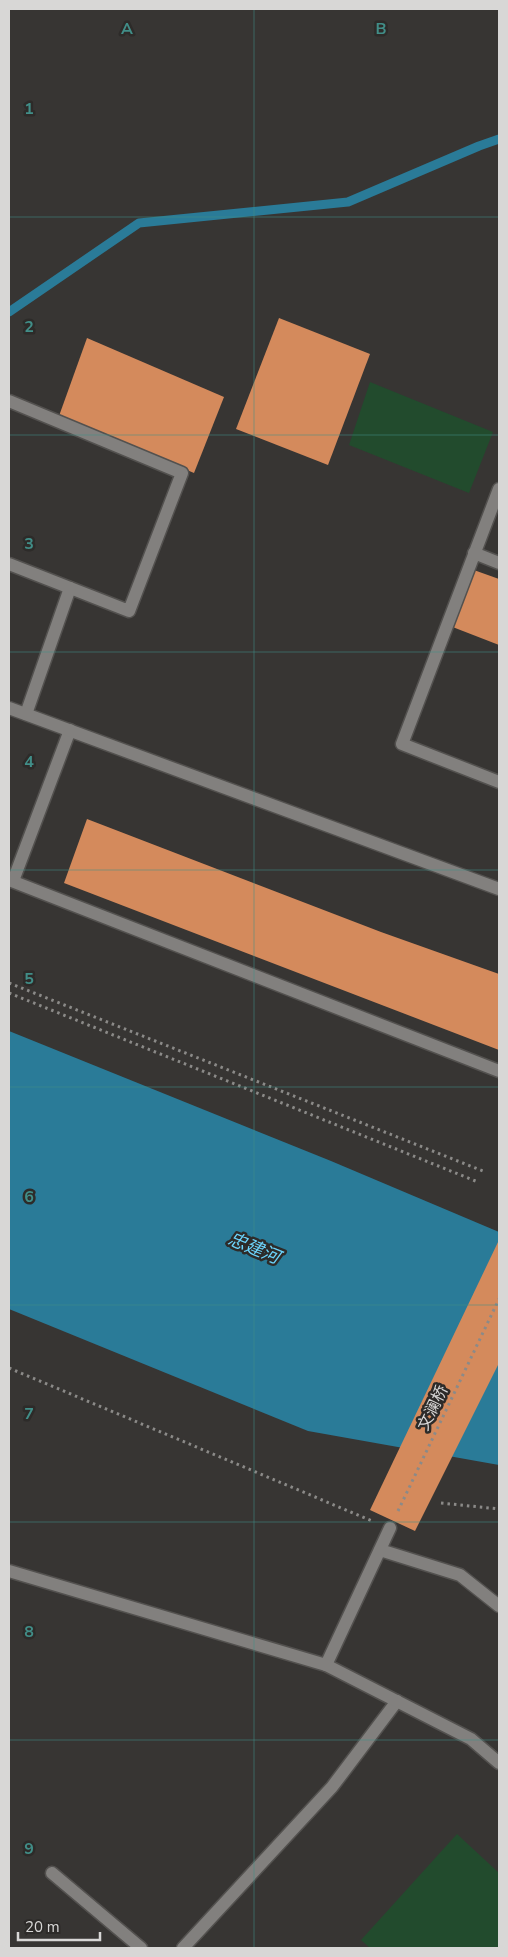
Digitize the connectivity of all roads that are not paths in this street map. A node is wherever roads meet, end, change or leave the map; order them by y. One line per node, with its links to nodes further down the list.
1 (9, 401): 6 (main road)
2 (499, 489): 3 (main road)
3 (474, 553): 4 (main road); 10 (main road)
4 (499, 563)
5 (9, 564): 6 (main road)
6 (70, 588): 8 (main road)
7 (9, 708): 8 (main road)
8 (26, 714): 9 (main road)
9 (70, 730): 11 (main road); 12 (main road)
10 (499, 782)
11 (11, 880): 13 (main road)
12 (499, 889)
13 (499, 1071)
14 (390, 1528): 15 (main road)
15 (380, 1550): 17 (main road); 18 (main road)
16 (9, 1570): 18 (main road)
17 (499, 1606)
18 (326, 1665): 19 (main road)
19 (397, 1701): 20 (main road); 23 (main road)
20 (499, 1763)
21 (52, 1873): 22 (main road)
22 (142, 1948)
23 (183, 1948)

